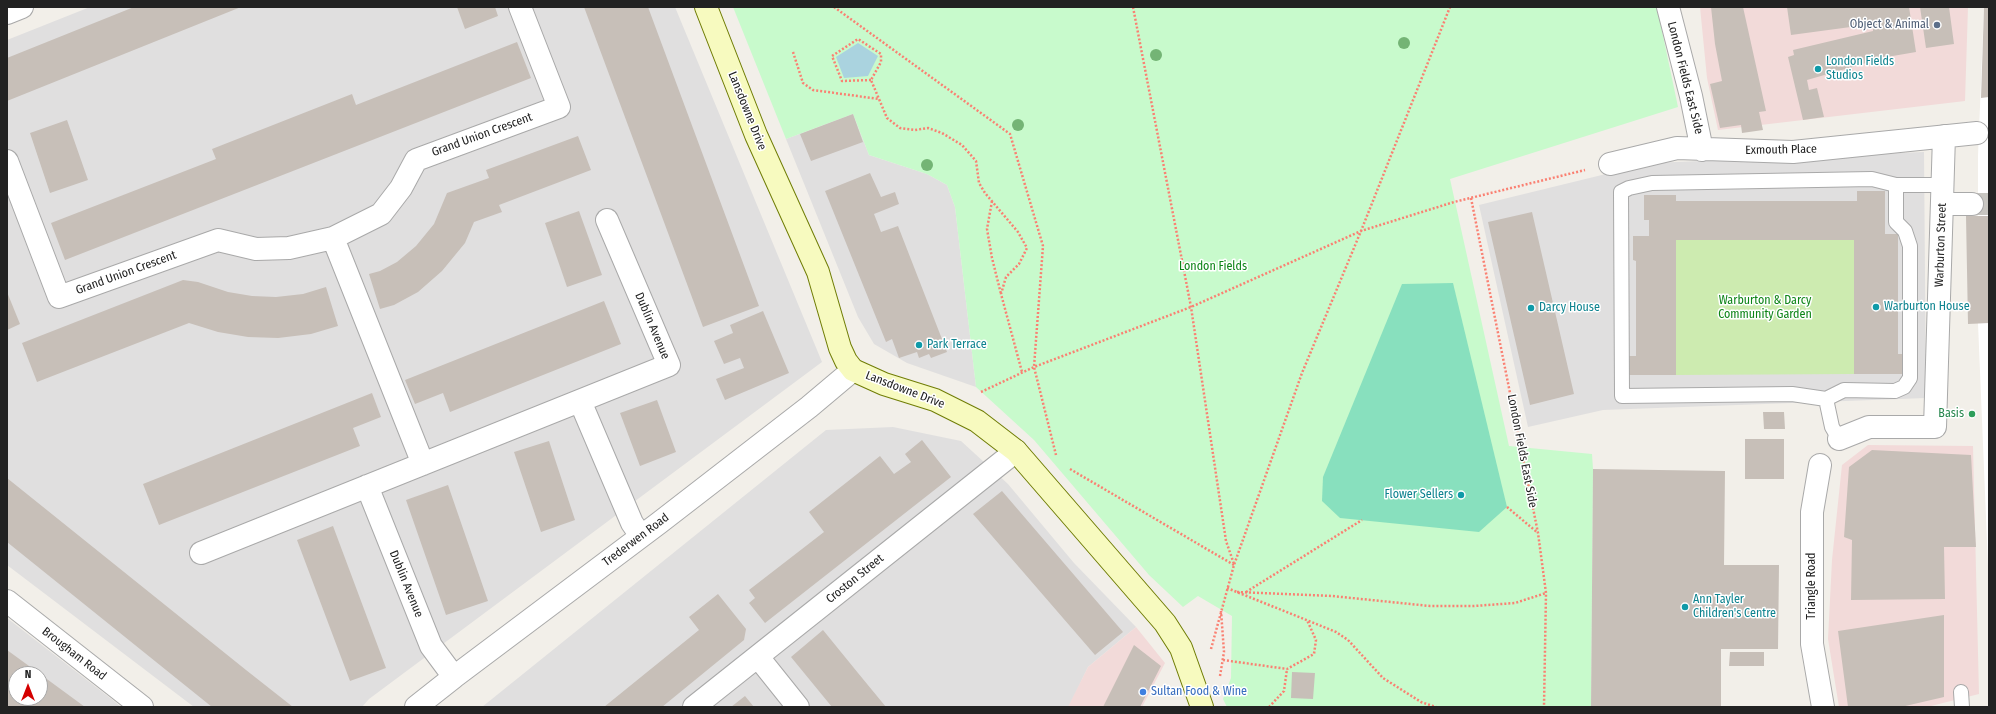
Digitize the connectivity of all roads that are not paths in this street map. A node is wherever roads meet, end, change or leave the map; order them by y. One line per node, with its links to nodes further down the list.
1 (22, 7): 5 (street)
2 (520, 7): 15 (street, Grand Union Crescent)
3 (706, 7): 16 (street, Lansdowne Drive)
4 (1668, 7): 8 (street, London Fields East Side)
5 (7, 13)
6 (1977, 132): 7 (street, Exmouth Place)
7 (1944, 136): 8 (street, Exmouth Place); 12 (street, Warburton Street)
8 (1702, 150): 10 (street, Exmouth Place)
9 (7, 161): 15 (street, Grand Union Crescent)
10 (1610, 164)
11 (1896, 185): 12 (lane); 17 (lane); 17 (lane)
12 (1943, 195): 13 (street); 19 (street, Warburton Street)
13 (1972, 204)
14 (607, 220): 18 (street, Dublin Avenue)
15 (333, 238): 21 (street)
16 (853, 370): 20 (street, Lansdowne Drive); 24 (street, Trederwen Road)
17 (1826, 399): 19 (lane)
18 (580, 401): 21 (street, Dublin Avenue); 24 (street)
19 (1839, 439)
20 (1016, 452): 27 (street, Croston Street); 34 (street, Lansdowne Drive)
21 (423, 464): 23 (street, Dublin Avenue)
22 (1820, 465): 35 (street, Triangle Road)
23 (367, 486): 25 (street, Dublin Avenue); 28 (street, Dublin Avenue)
24 (641, 536): 28 (street, Trederwen Road)
25 (201, 553)
26 (7, 601): 30 (street, Brougham Road)
27 (758, 657): 32 (street, Croston Street); 33 (street)
28 (454, 677): 31 (street, Trederwen Road)
29 (1961, 692): 36 (lane)
30 (142, 707)
31 (416, 707)
32 (694, 707)
33 (798, 707)
34 (1202, 707)
35 (1823, 707)
36 (1962, 707)

